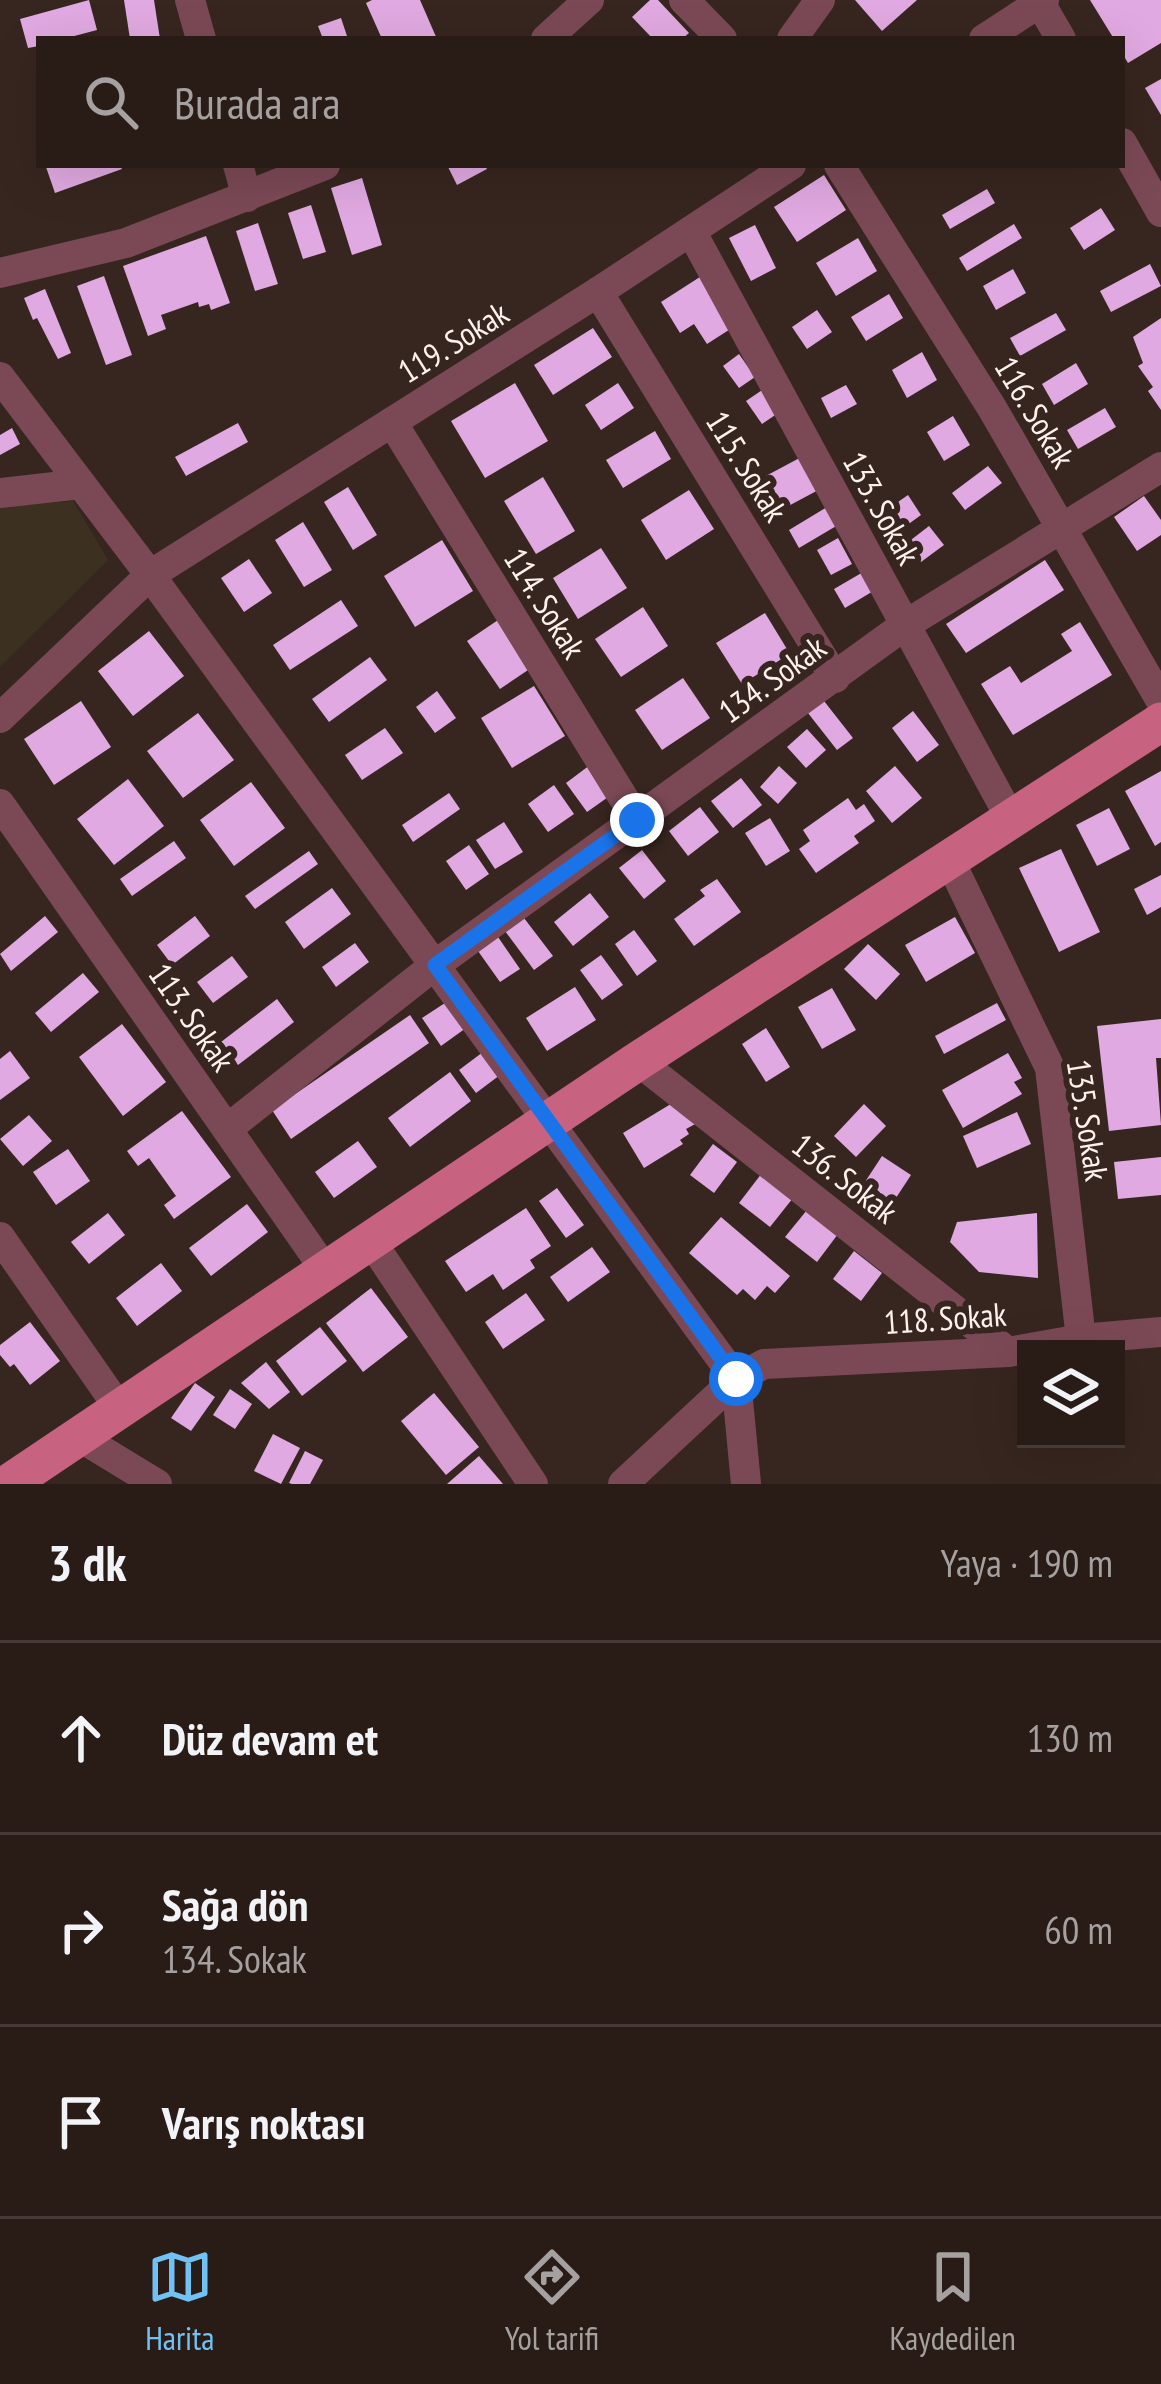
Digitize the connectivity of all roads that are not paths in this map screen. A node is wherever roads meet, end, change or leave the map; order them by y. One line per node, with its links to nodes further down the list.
1 (190, 0): 6 (street)
2 (590, 0): 7 (street)
3 (684, 0): 8 (street)
4 (820, 0): 9 (street)
5 (1042, 1): 10 (street); 11 (street)
6 (200, 36)
7 (549, 36)
8 (719, 36)
9 (794, 36)
10 (989, 36)
11 (1060, 36)
12 (1125, 148): 18 (street)
13 (239, 168): 17 (street)
14 (318, 168): 17 (street)
15 (786, 168): 19 (street, 119. Sokak)
16 (841, 168): 27 (street, 116. Sokak)
17 (248, 197): 20 (street)
18 (1161, 212)
19 (691, 231): 21 (street, 119. Sokak); 29 (street, 133. Sokak)
20 (0, 273)
21 (598, 292): 23 (street, 119. Sokak); 30 (street, 115. Sokak)
22 (0, 376): 25 (street)
23 (392, 422): 28 (street, 119. Sokak); 36 (street, 114. Sokak)
24 (1161, 466): 27 (street, 134. Sokak)
25 (81, 484): 26 (street); 28 (street)
26 (0, 493)
27 (1061, 528): 29 (street, 134. Sokak); 31 (street, 116. Sokak)
28 (150, 575): 32 (street, 119. Sokak); 38 (street)
29 (905, 625): 30 (street, 134. Sokak); 35 (street, 133. Sokak)
30 (835, 678): 36 (street, 134. Sokak)
31 (1161, 701)
32 (0, 718)
33 (1161, 722): 35 (main road)
34 (0, 804): 41 (street, 113. Sokak)
35 (1011, 819): 37 (main road)
36 (637, 820): 38 (street, 134. Sokak)
37 (949, 859): 39 (main road); 46 (street, 135. Sokak)
38 (435, 965): 40 (street); 41 (street, 134. Sokak)
39 (638, 1060): 40 (main road); 48 (street, 136. Sokak)
40 (548, 1120): 43 (main road); 49 (street)
41 (226, 1129): 44 (street, 113. Sokak)
42 (0, 1238): 50 (street)
43 (371, 1241): 44 (main road); 54 (street)
44 (326, 1271): 50 (main road)
45 (1161, 1333): 46 (street, 118. Sokak)
46 (1081, 1340)
47 (1017, 1351): 48 (street, 118. Sokak)
48 (1008, 1352): 49 (street, 118. Sokak)
49 (736, 1379): 55 (street); 56 (street)
50 (119, 1408): 51 (main road)
51 (78, 1436): 52 (main road); 53 (street)
52 (8, 1484)
53 (157, 1484)
54 (533, 1484)
55 (623, 1484)
56 (746, 1484)

